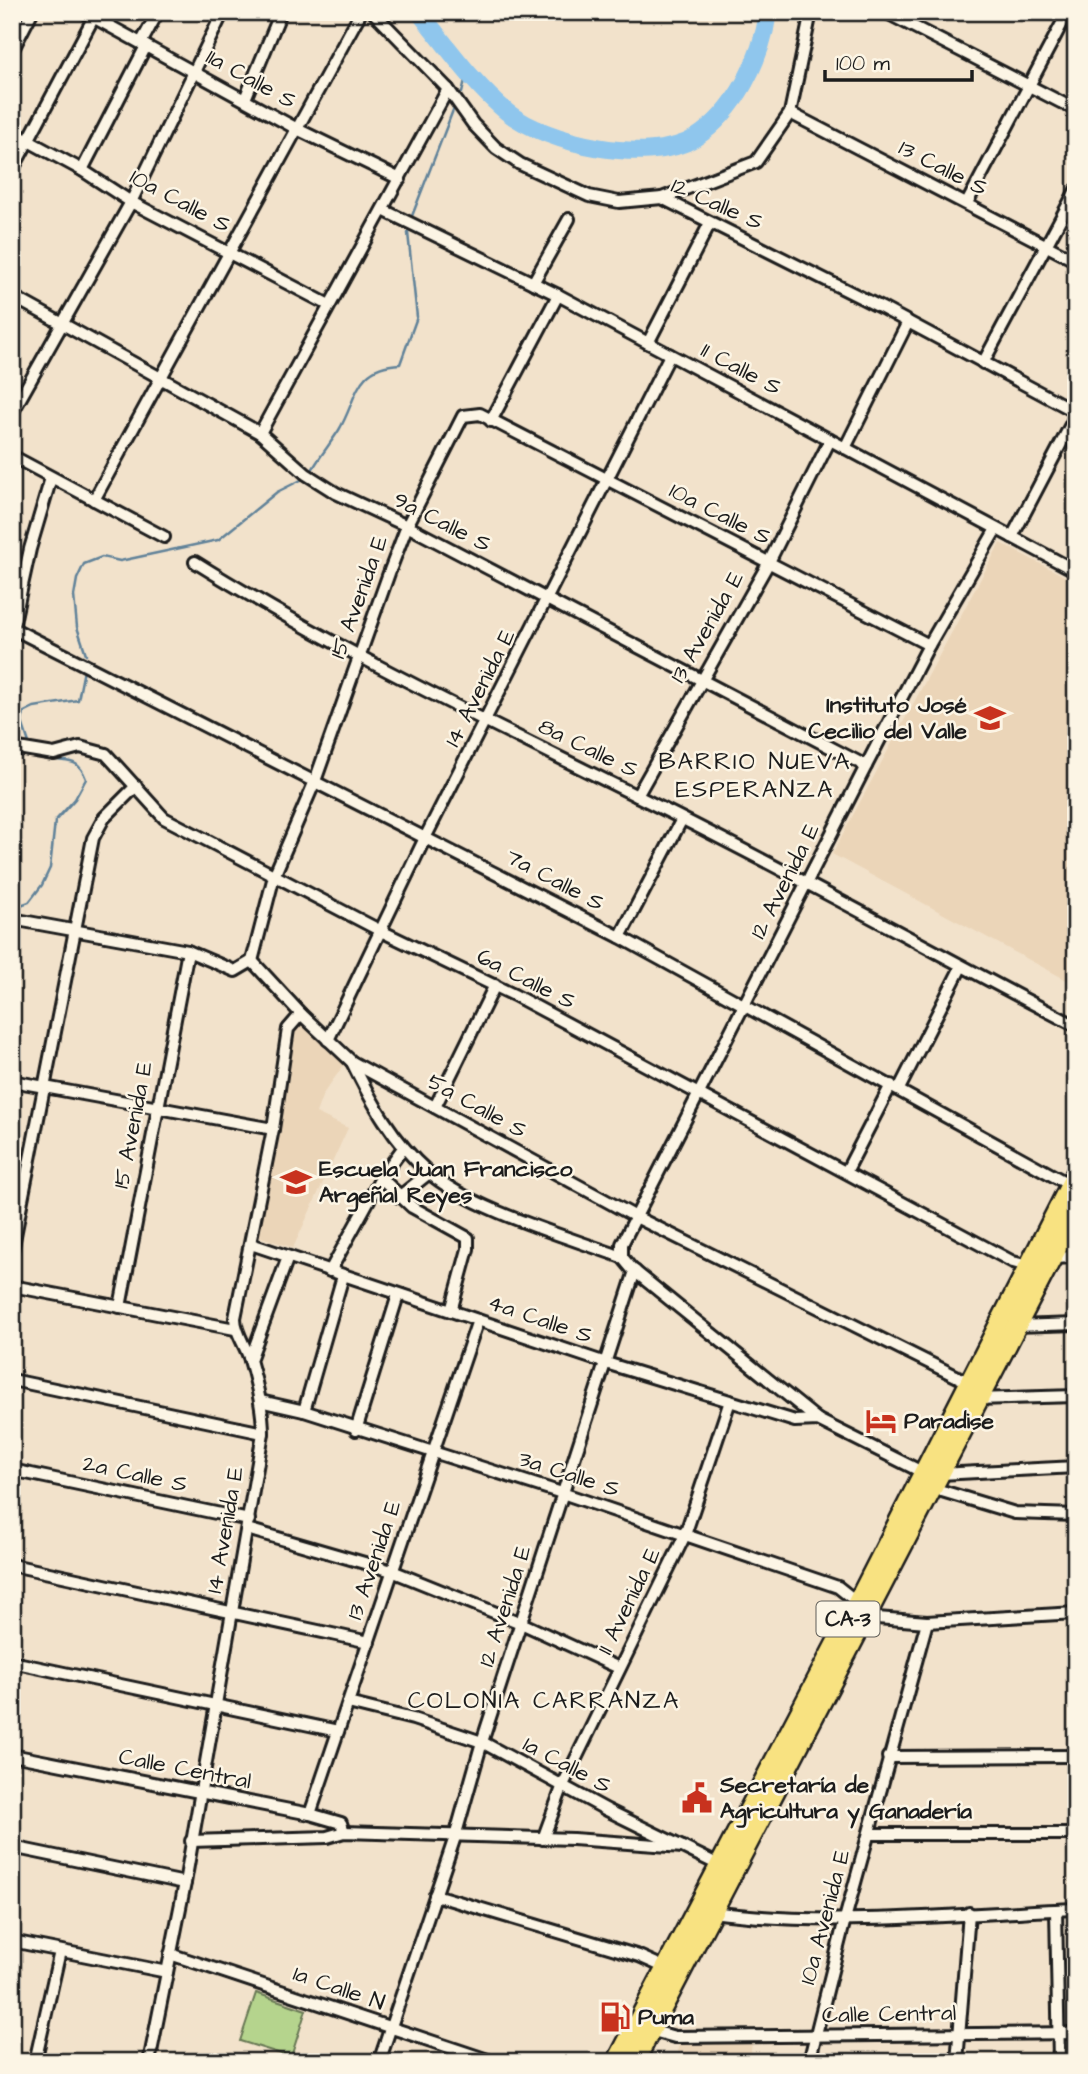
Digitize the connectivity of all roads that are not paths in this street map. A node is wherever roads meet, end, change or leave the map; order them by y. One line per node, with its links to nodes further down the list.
1 (33, 12): 12 (street)
2 (158, 12): 11 (street)
3 (223, 12): 13 (street)
4 (281, 12): 16 (street)
5 (361, 12): 19 (street)
6 (373, 12): 15 (street, 12 Calle S)
7 (811, 12): 18 (street)
8 (884, 12): 14 (street)
9 (1068, 12): 14 (street)
10 (91, 14): 11 (street, 11a Calle S); 21 (street)
11 (143, 44): 13 (street, 11a Calle S); 22 (street)
12 (12, 51)
13 (193, 71): 16 (street, 11a Calle S); 27 (street)
14 (1030, 85): 17 (street); 28 (street)
15 (448, 89): 24 (street); 26 (street, 12 Calle S)
16 (245, 99): 19 (street, 11a Calle S)
17 (1076, 110)
18 (790, 113): 26 (street); 28 (street, 13 Calle S)
19 (299, 130): 24 (street, 11a Calle S); 33 (street)
20 (12, 132): 21 (street, 10a Calle S)
21 (29, 141): 22 (street, 10a Calle S); 23 (street)
22 (82, 170): 27 (street, 10a Calle S)
23 (12, 171)
24 (400, 179): 29 (street)
25 (1076, 190): 32 (street)
26 (662, 198): 31 (street, 12 Calle S)
27 (131, 202): 33 (street, 10a Calle S); 40 (street)
28 (967, 203): 32 (street, 13 Calle S)
29 (383, 210): 35 (street, 11 Calle S); 38 (street)
30 (569, 219): 35 (street)
31 (710, 223): 39 (street, 12 Calle S); 41 (street)
32 (1048, 246): 34 (street, 13 Calle S); 43 (street)
33 (230, 252): 38 (street, 10a Calle S); 44 (street)
34 (1076, 261)
35 (533, 283): 36 (street, 11 Calle S)
36 (558, 295): 41 (street, 11 Calle S); 47 (street)
37 (12, 296): 40 (street, 9a Calle S)
38 (328, 305): 48 (street)
39 (908, 322): 43 (street, 12 Calle S); 50 (street)
40 (63, 324): 44 (street, 9a Calle S); 45 (street)
41 (648, 343): 42 (street, 11 Calle S)
42 (670, 355): 49 (street, 11 Calle S); 53 (street, 14 Avenida E)
43 (983, 363): 46 (street, 12 Calle S)
44 (161, 377): 48 (street, 9a Calle S); 54 (street)
45 (12, 413)
46 (1076, 414): 58 (street)
47 (491, 421): 53 (street, 10a Calle S); 55 (street, 15 Avenida E)
48 (260, 433): 55 (street, 9a Calle S)
49 (830, 440): 50 (street, 11 Calle S); 60 (street, 13 Avenida E)
50 (845, 448): 56 (street, 11 Calle S)
51 (12, 456): 52 (street)
52 (51, 478): 54 (street); 63 (street)
53 (607, 480): 60 (street, 10a Calle S); 62 (street, 14 Avenida E)
54 (94, 500): 57 (street)
55 (407, 526): 62 (street, 9a Calle S); 65 (street, 15 Avenida E)
56 (996, 528): 58 (street, 11 Calle S); 64 (street, 12 Avenida E)
57 (164, 537)
58 (1012, 537): 61 (street, 11 Calle S)
59 (195, 562): 65 (street, 8a Calle S)
60 (769, 562): 64 (street, 10a Calle S); 66 (street, 13 Avenida E)
61 (1076, 571)
62 (548, 600): 66 (street, 9a Calle S); 67 (street, 14 Avenida E)
63 (12, 629): 70 (street, 7a Calle S)
64 (929, 645): 69 (street, 12 Avenida E)
65 (359, 656): 67 (street, 8a Calle S); 70 (street, 15 Avenida E)
66 (700, 681): 69 (street, 9a Calle S); 72 (street, 13 Avenida E)
67 (486, 722): 72 (street, 8a Calle S); 74 (street, 14 Avenida E)
68 (12, 747): 71 (street, 6a Calle S)
69 (866, 766): 76 (street, 12 Avenida E)
70 (315, 781): 74 (street, 7a Calle S); 75 (street, 15 Avenida E)
71 (136, 786): 75 (street, 6a Calle S); 78 (street)
72 (637, 796): 73 (street, 8a Calle S)
73 (681, 819): 76 (street, 8a Calle S); 80 (street)
74 (425, 838): 79 (street, 14 Avenida E); 80 (street, 7a Calle S)
75 (274, 876): 79 (street, 6a Calle S); 82 (street, 15 Avenida E)
76 (807, 884): 83 (street, 8a Calle S); 85 (street, 12 Avenida E)
77 (12, 919): 78 (street)
78 (74, 929): 81 (street); 91 (street)
79 (381, 931): 84 (street, 6a Calle S); 88 (street, 14 Avenida E)
80 (620, 937): 85 (street, 7a Calle S)
81 (188, 951): 82 (street); 94 (street, 15 Avenida E)
82 (252, 961): 86 (street, 5a Calle S)
83 (961, 967): 87 (street, 8a Calle S); 92 (street)
84 (495, 985): 93 (street, 6a Calle S); 95 (street)
85 (746, 1007): 92 (street, 7a Calle S); 93 (street, 12 Avenida E)
86 (301, 1014): 88 (street, 5a Calle S); 96 (street)
87 (1076, 1026)
88 (328, 1040): 89 (street, 5a Calle S)
89 (352, 1062): 95 (street, 5a Calle S); 97 (street)
90 (12, 1082): 91 (street)
91 (42, 1087): 94 (street); 106 (street)
92 (895, 1087): 98 (street); 101 (street, 7a Calle S)
93 (698, 1093): 98 (street, 6a Calle S); 104 (street, 12 Avenida E)
94 (158, 1107): 96 (street); 116 (street, 15 Avenida E)
95 (435, 1107): 104 (street, 5a Calle S)
96 (273, 1129): 105 (street)
97 (403, 1148): 99 (street); 100 (street)
98 (846, 1172): 110 (street, 6a Calle S)
99 (429, 1173): 102 (street); 107 (street)
100 (381, 1178): 102 (street); 111 (street)
101 (1073, 1180): 110 (highway, CA-3)
102 (399, 1197): 117 (street)
103 (1076, 1211): 110 (highway, CA-3)
104 (636, 1217): 107 (street, 12 Avenida E); 125 (street, 5a Calle S)
105 (251, 1244): 108 (street, 4a Calle S); 121 (street)
106 (12, 1251)
107 (622, 1256): 112 (street, 4a Calle S)
108 (288, 1257): 111 (street, 4a Calle S); 122 (street)
109 (1076, 1257): 110 (street)
110 (1037, 1260): 120 (highway, CA-3); 125 (highway, CA-3)
111 (330, 1271): 113 (street, 4a Calle S)
112 (635, 1271): 123 (street, 12 Avenida E); 130 (street, 4a Calle S)
113 (343, 1276): 115 (street, 4a Calle S); 129 (street)
114 (12, 1286): 116 (street)
115 (398, 1295): 117 (street, 4a Calle S); 131 (street)
116 (120, 1307): 121 (street)
117 (451, 1311): 118 (street, 4a Calle S)
118 (478, 1320): 123 (street, 4a Calle S); 133 (street, 13 Avenida E)
119 (1076, 1324): 120 (street)
120 (1015, 1326): 125 (highway, CA-3)
121 (235, 1329): 122 (street, 14 Avenida E)
122 (250, 1360): 127 (street, 14 Avenida E)
123 (606, 1363): 128 (street, 4a Calle S); 137 (street, 12 Avenida E)
124 (12, 1380): 132 (street)
125 (974, 1391): 126 (street); 136 (highway, CA-3)
126 (1076, 1396)
127 (260, 1401): 129 (street, 3a Calle S); 132 (street, 14 Avenida E)
128 (730, 1401): 130 (street, 4a Calle S); 140 (street, 11 Avenida E)
129 (304, 1411): 131 (street, 3a Calle S)
130 (818, 1420): 136 (street, 4a Calle S)
131 (356, 1430): 133 (street, 3a Calle S)
132 (263, 1433): 139 (street, 14 Avenida E)
133 (433, 1453): 137 (street, 3a Calle S); 142 (street, 13 Avenida E)
134 (1076, 1467): 136 (street, 4a Calle S)
135 (12, 1470): 139 (street, 2a Calle S)
136 (932, 1478): 138 (street); 143 (highway, CA-3)
137 (565, 1494): 140 (street, 3a Calle S); 147 (street, 12 Avenida E)
138 (1076, 1515)
139 (248, 1524): 142 (street, 2a Calle S); 144 (street, 14 Avenida E)
140 (685, 1535): 143 (street, 3a Calle S); 150 (street, 11 Avenida E)
141 (12, 1565): 144 (street)
142 (392, 1571): 147 (street, 2a Calle S); 148 (street, 13 Avenida E)
143 (863, 1608): 146 (street, 3a Calle S); 169 (highway, CA-3); 174 (highway, CA-3)
144 (232, 1610): 148 (street); 152 (street, 14 Avenida E)
145 (1076, 1613): 146 (street, 3a Calle S)
146 (927, 1622): 157 (street, 10a Avenida E)
147 (522, 1623): 150 (street, 2a Calle S); 154 (street, 12 Avenida E)
148 (369, 1642): 151 (street, 13 Avenida E)
149 (12, 1662): 152 (street)
150 (619, 1668): 158 (street, 11 Avenida E)
151 (348, 1703): 153 (street, 13 Avenida E); 154 (street, 1a Calle S)
152 (215, 1705): 153 (street); 159 (street, 14 Avenida E)
153 (338, 1731): 160 (street, 13 Avenida E)
154 (482, 1742): 158 (street, 1a Calle S); 164 (street, 12 Avenida E)
155 (12, 1755): 159 (street, Calle Central)
156 (1076, 1756): 157 (street)
157 (888, 1758): 162 (street, 10a Avenida E)
158 (563, 1784): 165 (street, 11 Avenida E); 168 (street, 1a Calle S)
159 (199, 1795): 160 (street, Calle Central); 166 (street, 14 Avenida E)
160 (310, 1814): 161 (street, Calle Central)
161 (344, 1832): 164 (street, Calle Central); 166 (street, Calle Central)
162 (870, 1834): 163 (street); 176 (street, 10a Avenida E)
163 (1076, 1834)
164 (455, 1837): 165 (street, Calle Central); 171 (street, 12 Avenida E)
165 (543, 1839): 168 (street, Calle Central)
166 (191, 1841): 170 (street, 14 Avenida E)
167 (12, 1847): 170 (street)
168 (683, 1847): 169 (street, 1a Calle S)
169 (719, 1865): 180 (highway, CA-3)
170 (185, 1883): 179 (street, 14 Avenida E)
171 (435, 1895): 180 (street); 182 (street, 12 Avenida E)
172 (1076, 1909): 173 (street)
173 (1056, 1910): 175 (street); 186 (street)
174 (712, 1912): 176 (street); 183 (highway, CA-3)
175 (969, 1913): 176 (street); 185 (street)
176 (845, 1919): 187 (street, 10a Avenida E)
177 (12, 1941): 178 (street)
178 (60, 1951): 181 (street); 188 (street)
179 (170, 1954): 181 (street, 14 Avenida E); 182 (street, 1a Calle N)
180 (666, 1968): 183 (highway, CA-3)
181 (167, 1972): 189 (street, 14 Avenida E)
182 (391, 2028): 190 (street, 12 Avenida E); 191 (street, 1a Calle N)
183 (643, 2028): 187 (street, Calle Central); 192 (highway, CA-3); 193 (highway, CA-3)
184 (1076, 2033): 186 (street, Calle Central)
185 (960, 2034): 186 (street, Calle Central); 187 (street, Calle Central); 195 (street)
186 (1059, 2034): 196 (street)
187 (816, 2036): 194 (street, 10a Avenida E)
188 (35, 2062)
189 (149, 2062)
190 (379, 2062)
191 (494, 2062)
192 (617, 2062)
193 (634, 2062)
194 (809, 2062)
195 (957, 2062)
196 (1059, 2062)

